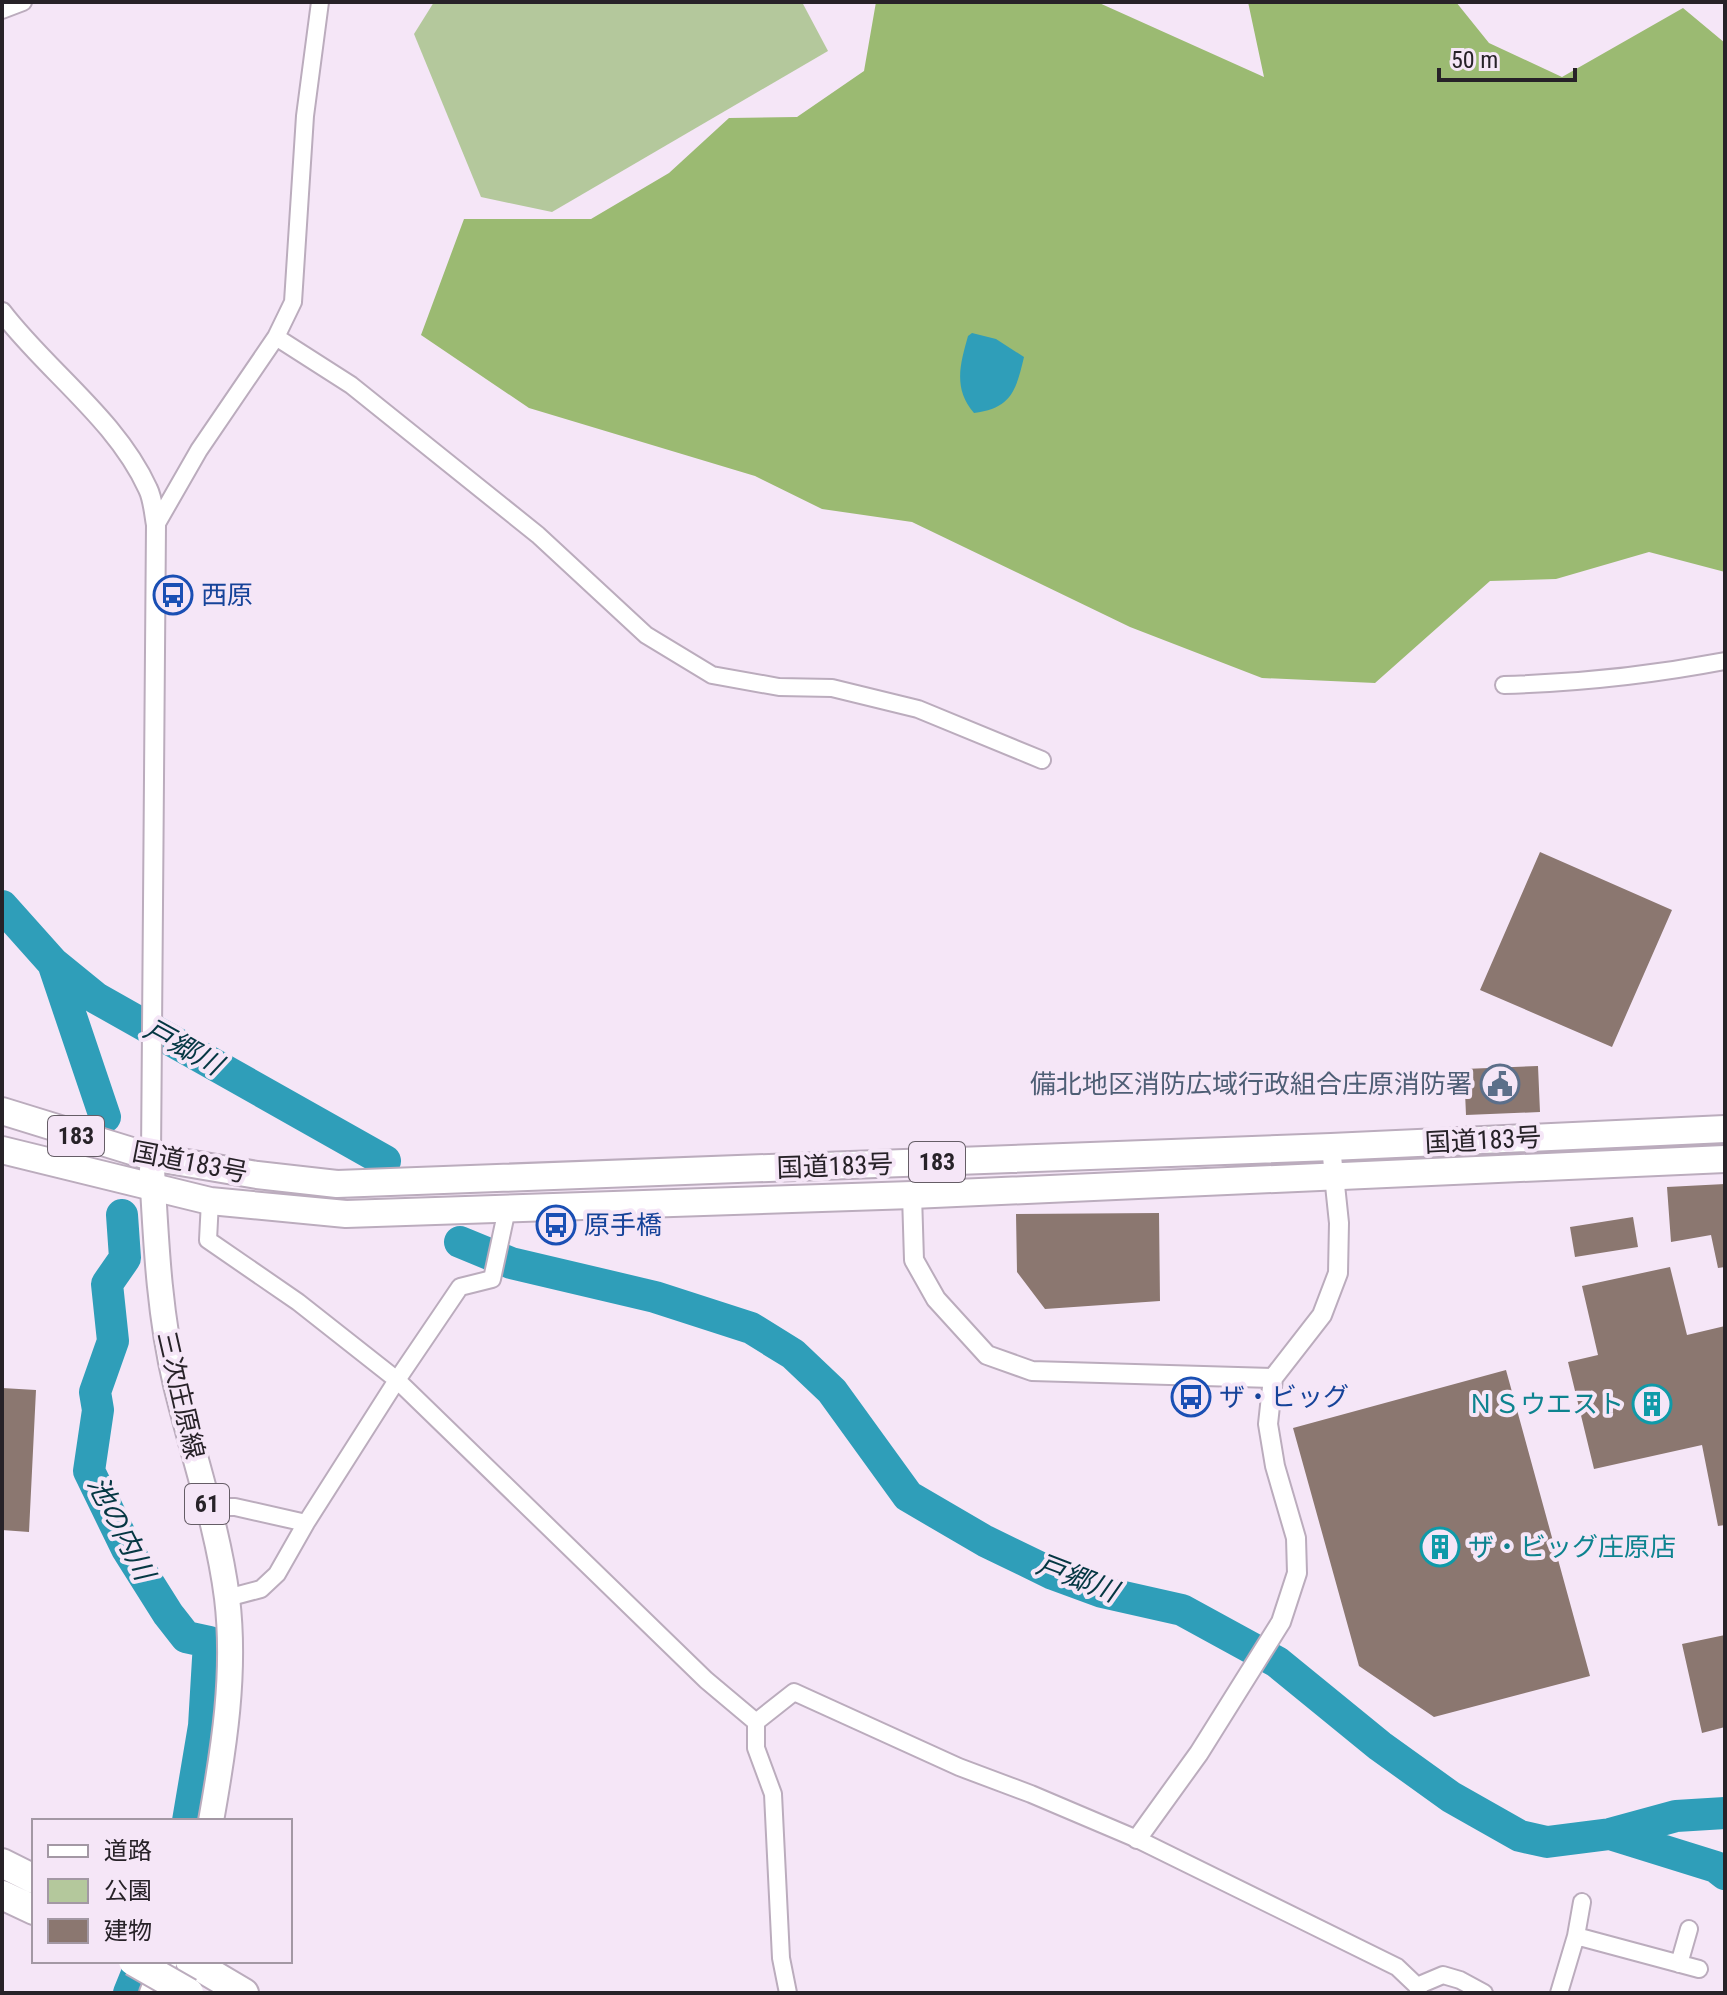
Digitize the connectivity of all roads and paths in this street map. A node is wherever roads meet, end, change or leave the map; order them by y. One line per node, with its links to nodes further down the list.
1 (23, 2): 3 (street)
2 (320, 2): 5 (street)
3 (2, 10)
4 (2, 312): 6 (street)
5 (276, 337): 6 (street); 9 (street)
6 (156, 525): 14 (street)
7 (1725, 661): 8 (street)
8 (1504, 685)
9 (1042, 760)
10 (2, 1111): 14 (highway, 国道183号 / 183)
11 (1725, 1129): 12 (highway, 国道183号 / 183)
12 (1331, 1147): 14 (highway, 国道183号 / 183); 16 (street)
13 (2, 1150): 17 (highway, 国道183号 / 183)
14 (151, 1157): 17 (main road, 三次庄原線 / 61)
15 (1725, 1159): 16 (highway, 国道183号 / 183)
16 (1332, 1177): 18 (highway, 国道183号 / 183); 21 (street)
17 (153, 1189): 19 (highway, 国道183号 / 183); 23 (main road, 三次庄原線 / 61)
18 (912, 1195): 20 (highway, 国道183号 / 183); 21 (street)
19 (210, 1201): 20 (highway, 国道183号 / 183); 22 (street)
20 (507, 1209): 22 (street)
21 (1273, 1378): 28 (street)
22 (397, 1380): 24 (street); 26 (street)
23 (208, 1507): 24 (street); 25 (main road, 三次庄原線 / 61)
24 (306, 1523): 25 (street)
25 (227, 1598): 27 (main road, 三次庄原線 / 61)
26 (756, 1722): 28 (street); 45 (street)
27 (211, 1819)
28 (1137, 1839): 41 (street)
29 (2, 1863): 30 (highway)
30 (32, 1878)
31 (2, 1895): 33 (highway)
32 (1582, 1902): 35 (street)
33 (32, 1909)
34 (1689, 1929): 39 (street)
35 (1576, 1936): 39 (street); 47 (street)
36 (136, 1963): 43 (highway, bridge)
37 (164, 1963): 42 (main road)
38 (193, 1963): 44 (highway)
39 (1679, 1964): 40 (street)
40 (1699, 1969)
41 (1418, 1989): 46 (street)
42 (152, 1993)
43 (189, 1993)
44 (244, 1993)
45 (788, 1993)
46 (1484, 1993)
47 (1559, 1993)

